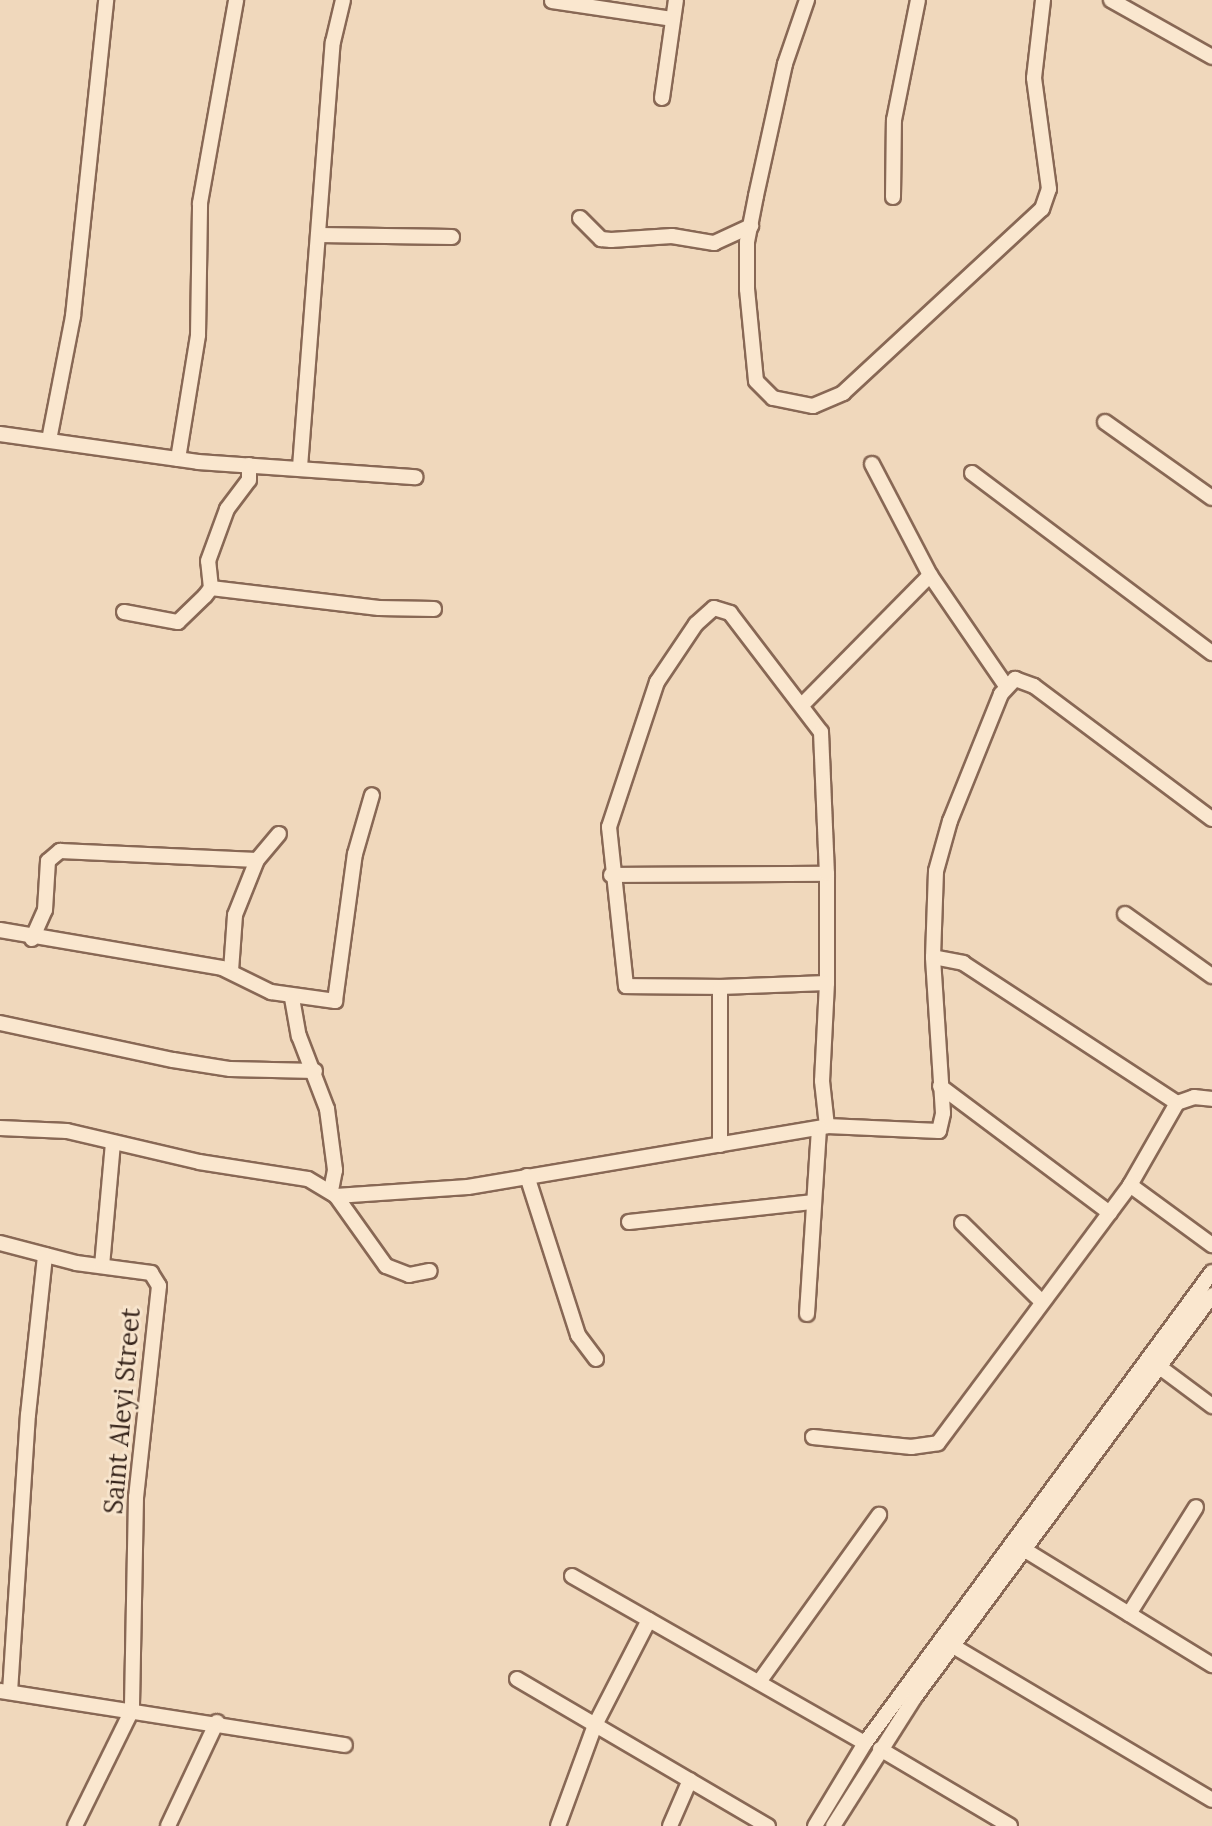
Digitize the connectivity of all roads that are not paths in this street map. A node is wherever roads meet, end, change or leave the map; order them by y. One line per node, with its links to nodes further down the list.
1 (106, 0): 20 (street)
2 (236, 0): 21 (street)
3 (343, 0): 16 (street)
4 (676, 0): 10 (street)
5 (807, 0): 15 (street)
6 (918, 0): 13 (street)
7 (1043, 0): 15 (street)
8 (1111, 0): 11 (street)
9 (552, 1): 10 (street)
10 (672, 19): 12 (street)
11 (1212, 57)
12 (662, 98)
13 (893, 197)
14 (580, 218): 15 (street)
15 (751, 226)
16 (319, 235): 17 (street); 24 (street)
17 (452, 237)
18 (1105, 422): 27 (street)
19 (0, 434): 20 (street)
20 (49, 440): 21 (street)
21 (178, 459): 23 (street)
22 (872, 464): 28 (street)
23 (249, 465): 24 (street); 29 (street)
24 (300, 467): 26 (street)
25 (972, 473): 32 (street)
26 (415, 477)
27 (1212, 498)
28 (930, 575): 33 (street); 34 (street)
29 (211, 588): 30 (street); 31 (street)
30 (434, 609)
31 (124, 612)
32 (1212, 653)
33 (1006, 686): 36 (street); 44 (street)
34 (803, 704): 39 (street); 40 (street)
35 (372, 795): 49 (street)
36 (1212, 819)
37 (279, 834): 38 (street)
38 (257, 860): 43 (street); 45 (street)
39 (827, 874): 40 (street); 47 (street)
40 (611, 875): 48 (street)
41 (1125, 914): 46 (street)
42 (0, 930): 43 (street)
43 (32, 939): 45 (street)
44 (933, 957): 52 (street); 54 (street)
45 (231, 971): 49 (street)
46 (1212, 976)
47 (827, 983): 48 (street); 55 (street)
48 (720, 987): 58 (street)
49 (292, 998): 51 (street)
50 (0, 1023): 51 (street)
51 (315, 1071): 61 (street)
52 (940, 1086): 55 (street); 63 (street)
53 (1212, 1099): 54 (street)
54 (1177, 1103): 60 (street)
55 (823, 1127): 58 (street); 62 (street)
56 (0, 1128): 57 (street)
57 (113, 1142): 61 (street); 69 (street)
58 (720, 1145): 59 (street)
59 (527, 1176): 61 (street); 75 (street)
60 (1130, 1185): 63 (street); 67 (street)
61 (333, 1193): 70 (street)
62 (814, 1202): 64 (street); 74 (street)
63 (1110, 1213): 73 (street)
64 (629, 1222)
65 (962, 1223): 73 (street)
66 (0, 1243): 68 (street, Saint Aleyi Street)
67 (1212, 1245)
68 (45, 1255): 69 (street, Saint Aleyi Street); 91 (street)
69 (102, 1266): 93 (street, Saint Aleyi Street)
70 (430, 1271)
71 (1212, 1272): 81 (street)
72 (1212, 1295): 76 (street)
73 (1042, 1302): 78 (street)
74 (807, 1314)
75 (596, 1359)
76 (1157, 1365): 77 (street); 82 (street)
77 (1212, 1406)
78 (813, 1437)
79 (1196, 1507): 85 (street)
80 (879, 1515): 90 (street)
81 (1028, 1519): 82 (street); 92 (street)
82 (1041, 1529): 83 (street)
83 (1025, 1550): 85 (street); 87 (street)
84 (572, 1576): 86 (street)
85 (1129, 1614): 88 (street)
86 (649, 1620): 90 (street); 95 (street)
87 (953, 1646): 92 (street); 100 (street)
88 (1212, 1665)
89 (517, 1679): 95 (street)
90 (759, 1682): 96 (street)
91 (5, 1692): 93 (street)
92 (910, 1693): 96 (street); 98 (street)
93 (132, 1710): 94 (street); 101 (street)
94 (217, 1722): 97 (street); 102 (street)
95 (595, 1725): 99 (street); 103 (street)
96 (865, 1743): 106 (street)
97 (345, 1745)
98 (880, 1749): 107 (street); 108 (street)
99 (690, 1780): 104 (street); 105 (street)
100 (1212, 1800)
101 (75, 1826)
102 (168, 1826)
103 (558, 1826)
104 (670, 1826)
105 (768, 1826)
106 (815, 1826)
107 (833, 1826)
108 (1010, 1826)

